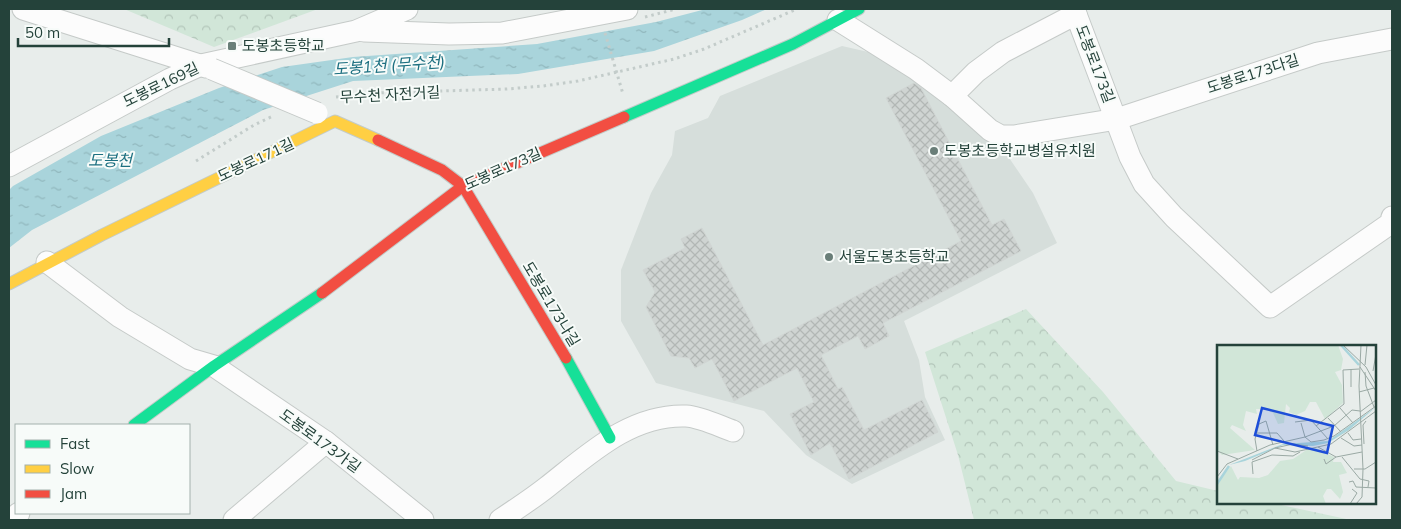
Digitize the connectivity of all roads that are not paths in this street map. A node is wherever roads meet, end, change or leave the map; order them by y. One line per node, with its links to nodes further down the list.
1 (23, 9): 9 (street)
2 (407, 9): 7 (street, 도봉로169길)
3 (859, 9): 6 (street, 도봉로173길)
4 (1075, 11): 10 (street); 12 (street, 도봉로173길)
5 (635, 13): 7 (street, 도봉로169길)
6 (838, 20): 10 (street, 도봉로173다길); 14 (street, 도봉로173길)
7 (356, 31): 9 (street, 도봉로169길)
8 (1392, 39): 12 (street, 도봉로173다길)
9 (207, 67): 11 (street, bridge); 13 (street, 도봉로169길)
10 (952, 96): 12 (street, 도봉로173다길)
11 (327, 111): 14 (street); 16 (street, 도봉로171길)
12 (1117, 119): 15 (street)
13 (9, 166)
14 (463, 186): 18 (street, 도봉로173길); 21 (street, 도봉로173나길)
15 (1392, 220)
16 (47, 262): 17 (street, 도봉로171길); 18 (street)
17 (9, 284)
18 (214, 366): 19 (street, 도봉로173길); 22 (street, 도봉로173가길)
19 (135, 424)
20 (733, 432): 21 (street)
21 (610, 438): 25 (street)
22 (326, 442): 23 (street); 24 (street, 도봉로173가길)
23 (234, 520)
24 (422, 520)
25 (500, 520)

